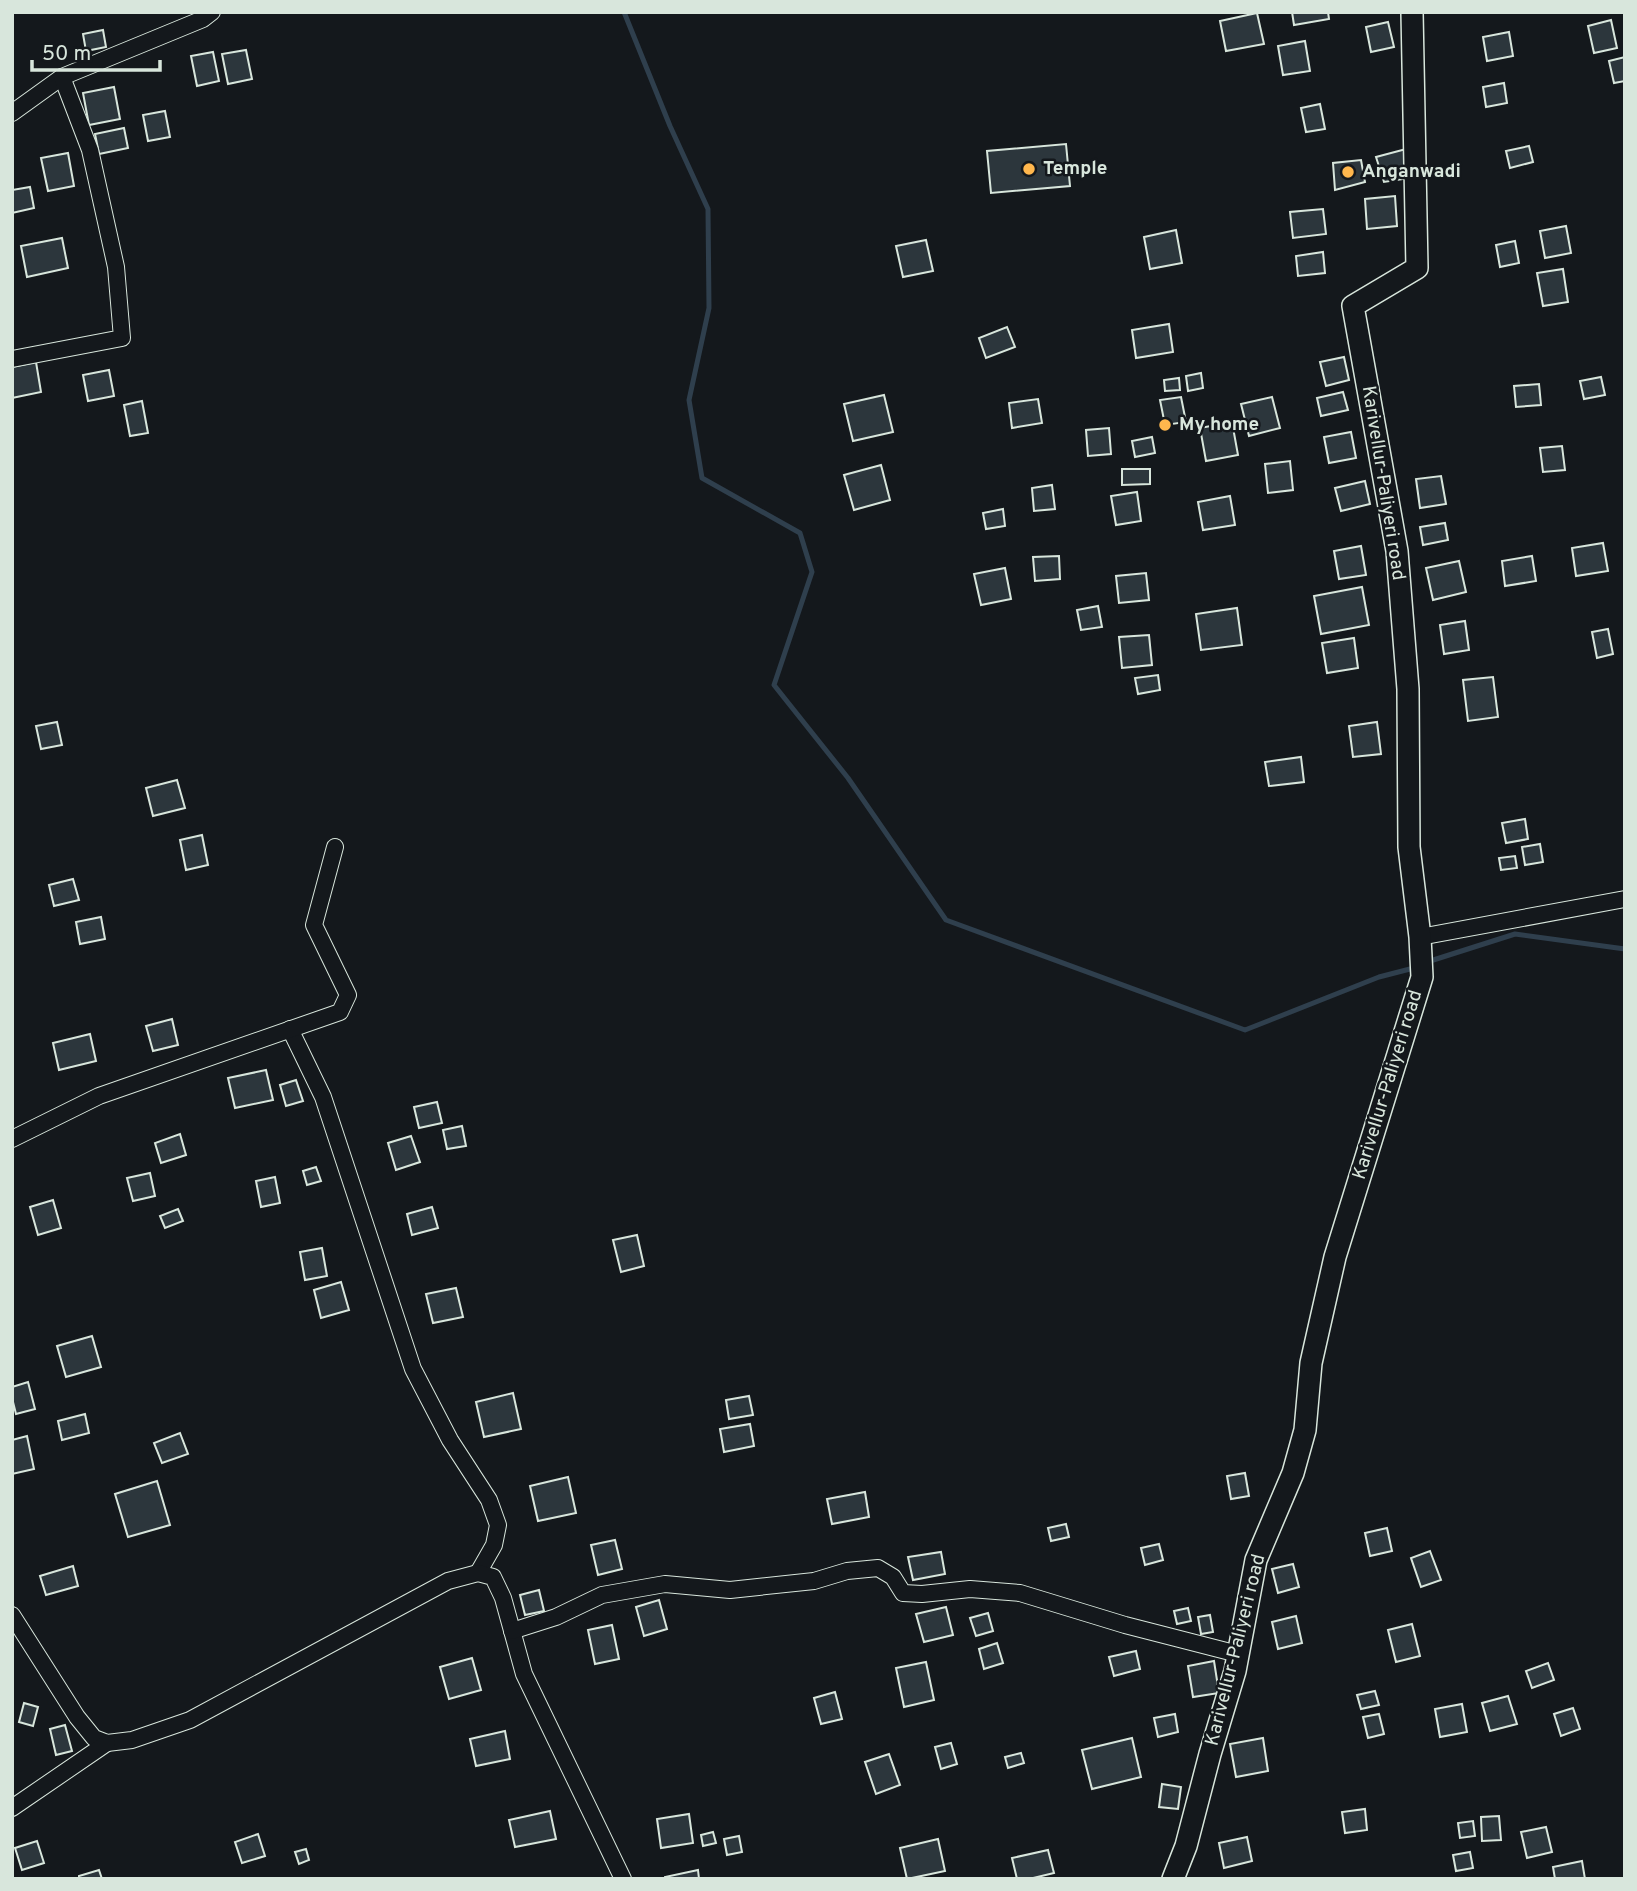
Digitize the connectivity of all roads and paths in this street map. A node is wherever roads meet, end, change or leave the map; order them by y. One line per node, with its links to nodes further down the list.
1 (212, 12): 3 (street)
2 (1412, 12): 8 (street, Karivellur-Paliyeri road)
3 (62, 77): 4 (street); 5 (street)
4 (12, 113)
5 (12, 359)
6 (335, 846): 9 (street)
7 (1625, 899): 8 (street)
8 (1420, 937): 14 (street, Karivellur-Paliyeri road)
9 (290, 1029): 10 (street); 11 (street)
10 (12, 1139)
11 (478, 1573): 13 (street); 15 (street)
12 (12, 1615): 15 (street)
13 (512, 1631): 14 (street); 17 (street)
14 (1238, 1654): 18 (street, Karivellur-Paliyeri road)
15 (107, 1743): 16 (street)
16 (12, 1808)
17 (623, 1879)
18 (1173, 1879)

